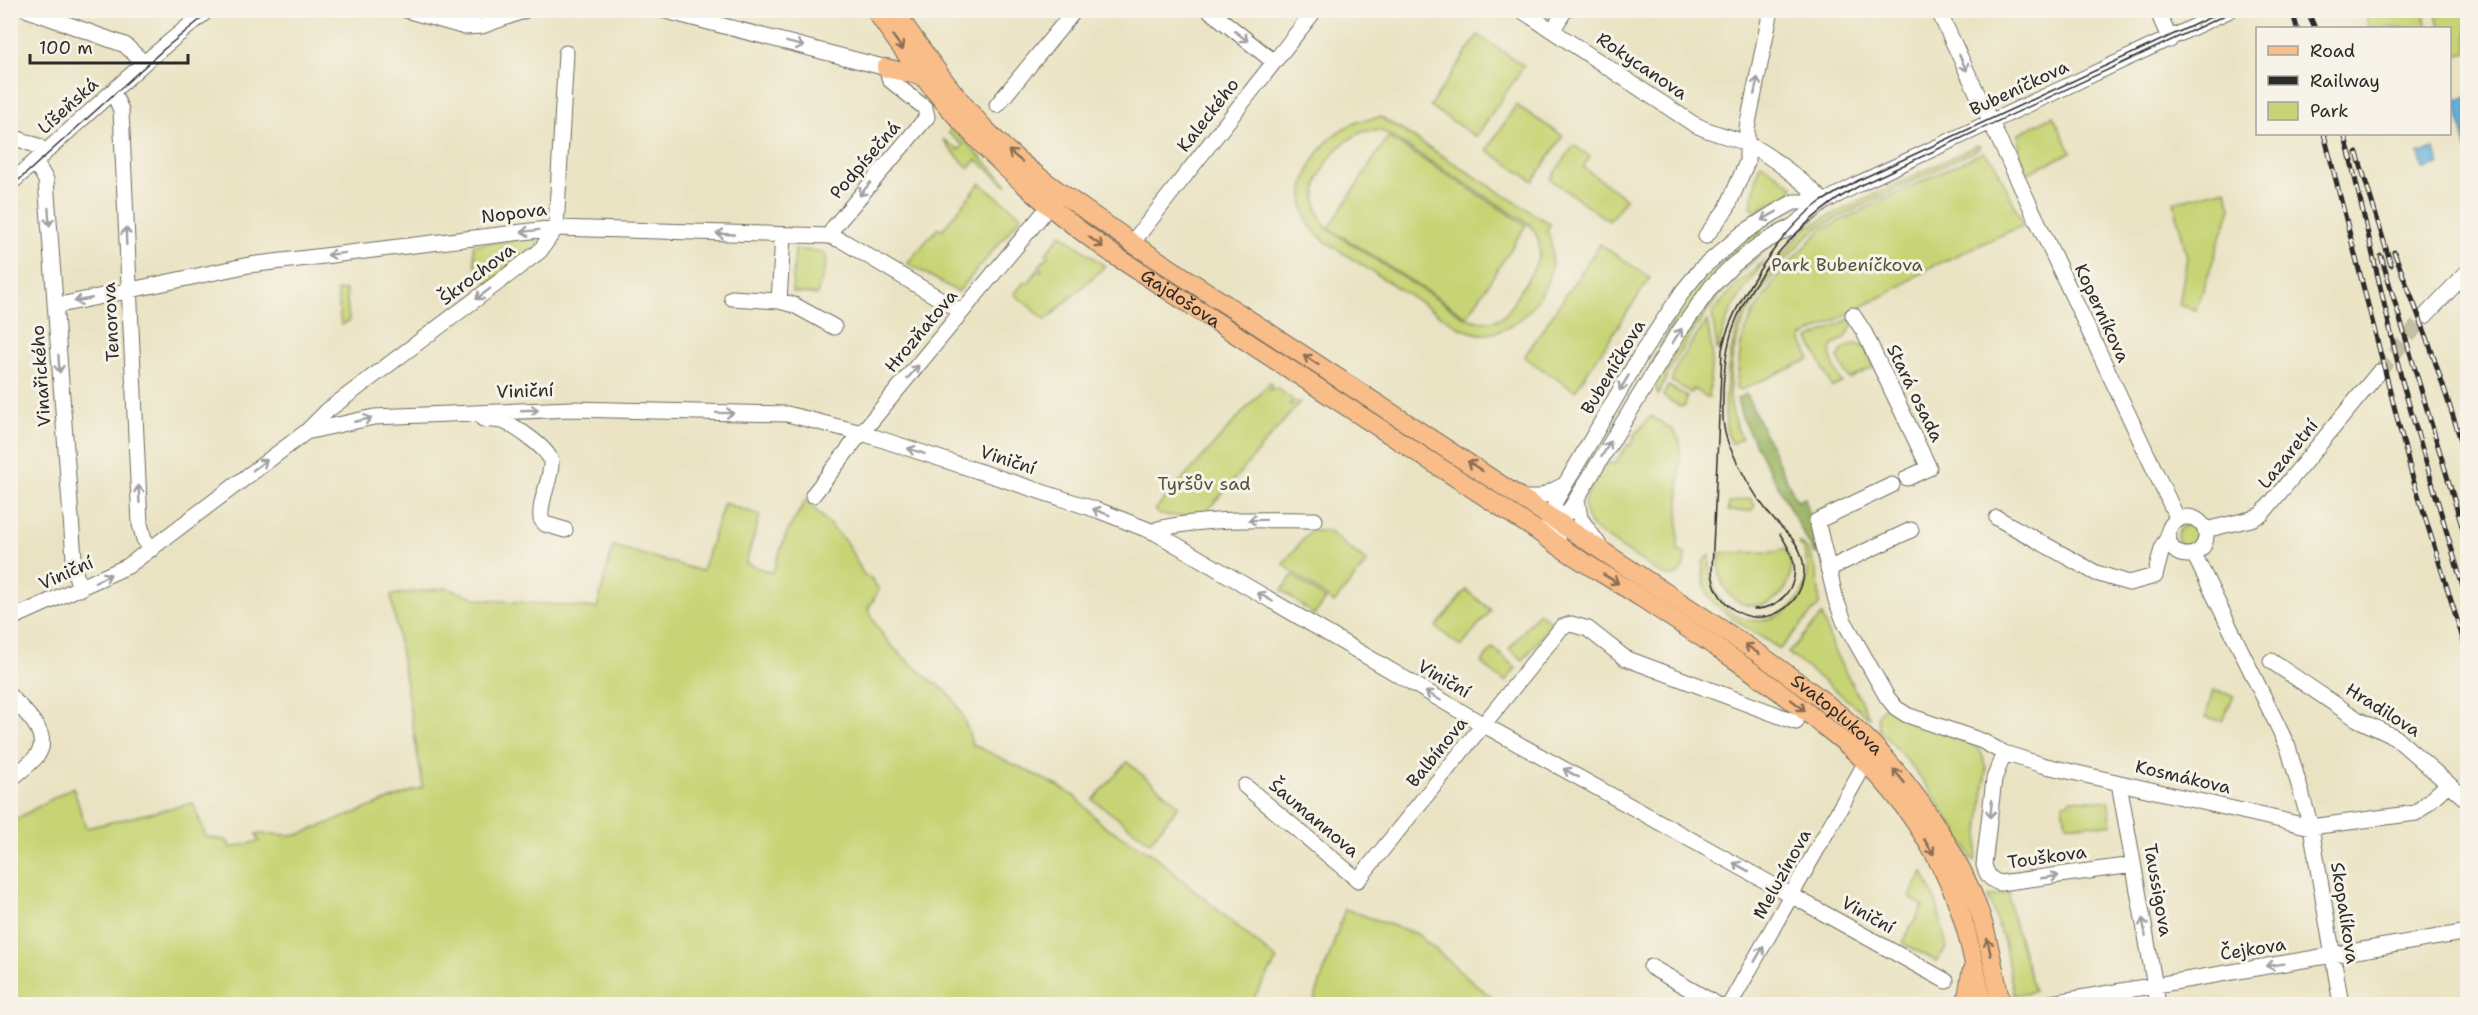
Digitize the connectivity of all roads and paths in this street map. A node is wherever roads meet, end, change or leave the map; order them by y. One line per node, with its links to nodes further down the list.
1 (28, 10): 21 (street)
2 (208, 10): 21 (street, Líšeňská)
3 (406, 10): 4 (street)
4 (526, 10)
5 (662, 10): 22 (street, one-way to 22)
6 (875, 10): 23 (main road, Gajdošova, one-way to 23)
7 (894, 10): 31 (main road, Gajdošova, one-way to 7)
8 (1075, 10): 25 (street)
9 (1209, 10): 20 (street, one-way to 20)
10 (1315, 10): 20 (street, Kaleckého)
11 (1521, 10): 17 (street, Rokycanova)
12 (1565, 10): 17 (street)
13 (1771, 10): 28 (street, one-way to 13)
14 (1938, 10): 26 (street, Koperníkova, one-way to 26)
15 (2157, 10): 18 (street)
16 (2230, 10): 18 (street, Bubeníčkova)
17 (1553, 30): 28 (street, Rokycanova)
18 (2170, 40): 26 (street, Bubeníčkova)
19 (566, 53): 34 (street)
20 (1274, 62): 38 (street, Kaleckého)
21 (144, 63): 24 (street, Líšeňská)
22 (886, 68): 23 (main road); 37 (street, Podpísečná, one-way to 37)
23 (922, 76): 33 (main road, Gajdošova)
24 (113, 92): 29 (street, Líšeňská); 40 (street, Tenorova, one-way to 24)
25 (997, 105)
26 (1991, 122): 32 (street, Bubeníčkova); 60 (street, Koperníkova)
27 (10, 136): 29 (street)
28 (1747, 143): 32 (street); 36 (street)
29 (40, 158): 30 (street, Líšeňská); 43 (street, Vinařického, one-way to 43)
30 (10, 184)
31 (1061, 192): 33 (street, Hrozňatova); 38 (main road, Gajdošova)
32 (1824, 202): 53 (street, Bubeníčkova, one-way to 53); 57 (street, Bubeníčkova, one-way to 32)
33 (1049, 207): 44 (street, Hrozňatova); 63 (main road, Gajdošova, one-way to 63)
34 (556, 228): 35 (street, Nopova, one-way to 34); 40 (street, Nopova, one-way to 40); 50 (street, Škrochova, one-way to 50)
35 (783, 236): 37 (street, Nopova); 42 (street)
36 (1706, 236)
37 (829, 237): 44 (street, Nopova)
38 (1132, 243): 56 (main road, Gajdošova, one-way to 38)
39 (2468, 271): 46 (street)
40 (129, 292): 43 (street, Nopova, one-way to 43); 68 (street, Tenorova, one-way to 40)
41 (732, 298): 42 (street)
42 (779, 301): 47 (street)
43 (55, 306): 75 (street, Vinařického, one-way to 75)
44 (962, 312): 51 (street, Hrozňatova, one-way to 44)
45 (1853, 315): 52 (street, Stará osada)
46 (2425, 316)
47 (834, 327)
48 (2379, 372): 65 (street, Lazaretní)
49 (472, 412): 50 (street, Viniční, one-way to 49); 51 (street, Viniční, one-way to 51); 62 (street, Viniční)
50 (306, 432): 68 (street, Viniční, one-way to 50)
51 (862, 433): 55 (street, Hrozňatova); 66 (street, Viniční, one-way to 51)
52 (1907, 478)
53 (1564, 485): 56 (street); 61 (street, Bubeníčkova)
54 (1892, 485): 74 (street)
55 (813, 495)
56 (1524, 498): 61 (main road, Gajdošova)
57 (1577, 499): 61 (street, Bubeníčkova); 70 (street)
58 (1997, 518): 73 (street)
59 (1316, 520): 66 (street, one-way to 66)
60 (2178, 520): 65 (street); 67 (street)
61 (1554, 521): 63 (street, Bubeníčkova); 69 (street); 70 (main road, Svatoplukova)
62 (565, 530)
63 (1536, 530): 69 (main road, Svatoplukova)
64 (1911, 530): 74 (street)
65 (2205, 530): 72 (street)
66 (1156, 533): 81 (street, Viniční, one-way to 66)
67 (2169, 536): 71 (street); 73 (street)
68 (152, 549): 75 (street, Viniční, one-way to 68)
69 (1561, 549): 83 (main road, Svatoplukova, one-way to 83)
70 (1605, 551): 103 (main road, Svatoplukova, one-way to 70)
71 (2177, 552): 72 (street); 73 (street)
72 (2194, 554): 89 (street)
73 (2160, 558)
74 (1828, 569): 82 (street, Kosmákova)
75 (80, 589): 76 (street, Viniční)
76 (10, 619)
77 (1571, 624): 80 (street, Svatoplukova); 81 (street, Balbínova)
78 (2271, 661): 86 (street, Hradilova)
79 (10, 696): 84 (street)
80 (1796, 722)
81 (1484, 725): 91 (street, Balbínova); 92 (street, Viniční, one-way to 81)
82 (2004, 753): 85 (street, Kosmákova); 90 (street, Touškova, one-way to 90)
83 (1866, 762): 92 (street, Meluzínova); 95 (main road, Svatoplukova, one-way to 95)
84 (10, 780)
85 (2119, 783): 89 (street, Kosmákova); 90 (street, Taussigova)
86 (2447, 785): 88 (street, Hradilova); 89 (street, Kosmákova)
87 (1245, 786): 91 (street, Šaumannova)
88 (2468, 801)
89 (2311, 827): 94 (street, Skopalíkova)
90 (2133, 865): 98 (street, Taussigova, one-way to 90)
91 (1358, 880)
92 (1793, 895): 97 (street, Viniční); 100 (street, Meluzínova, one-way to 92)
93 (2468, 932): 94 (street, Čejkova)
94 (2332, 956): 98 (street, Čejkova, one-way to 98); 106 (street, Skopalíkova)
95 (1972, 959): 101 (main road); 102 (main road, Svatoplukova)
96 (1651, 967): 99 (street)
97 (1941, 973)
98 (2155, 985): 104 (street, Čejkova); 105 (street, Taussigova)
99 (1716, 1005)
100 (1730, 1005)
101 (1966, 1005)
102 (1983, 1005)
103 (2001, 1005)
104 (2045, 1005)
105 (2158, 1005)
106 (2340, 1005)

